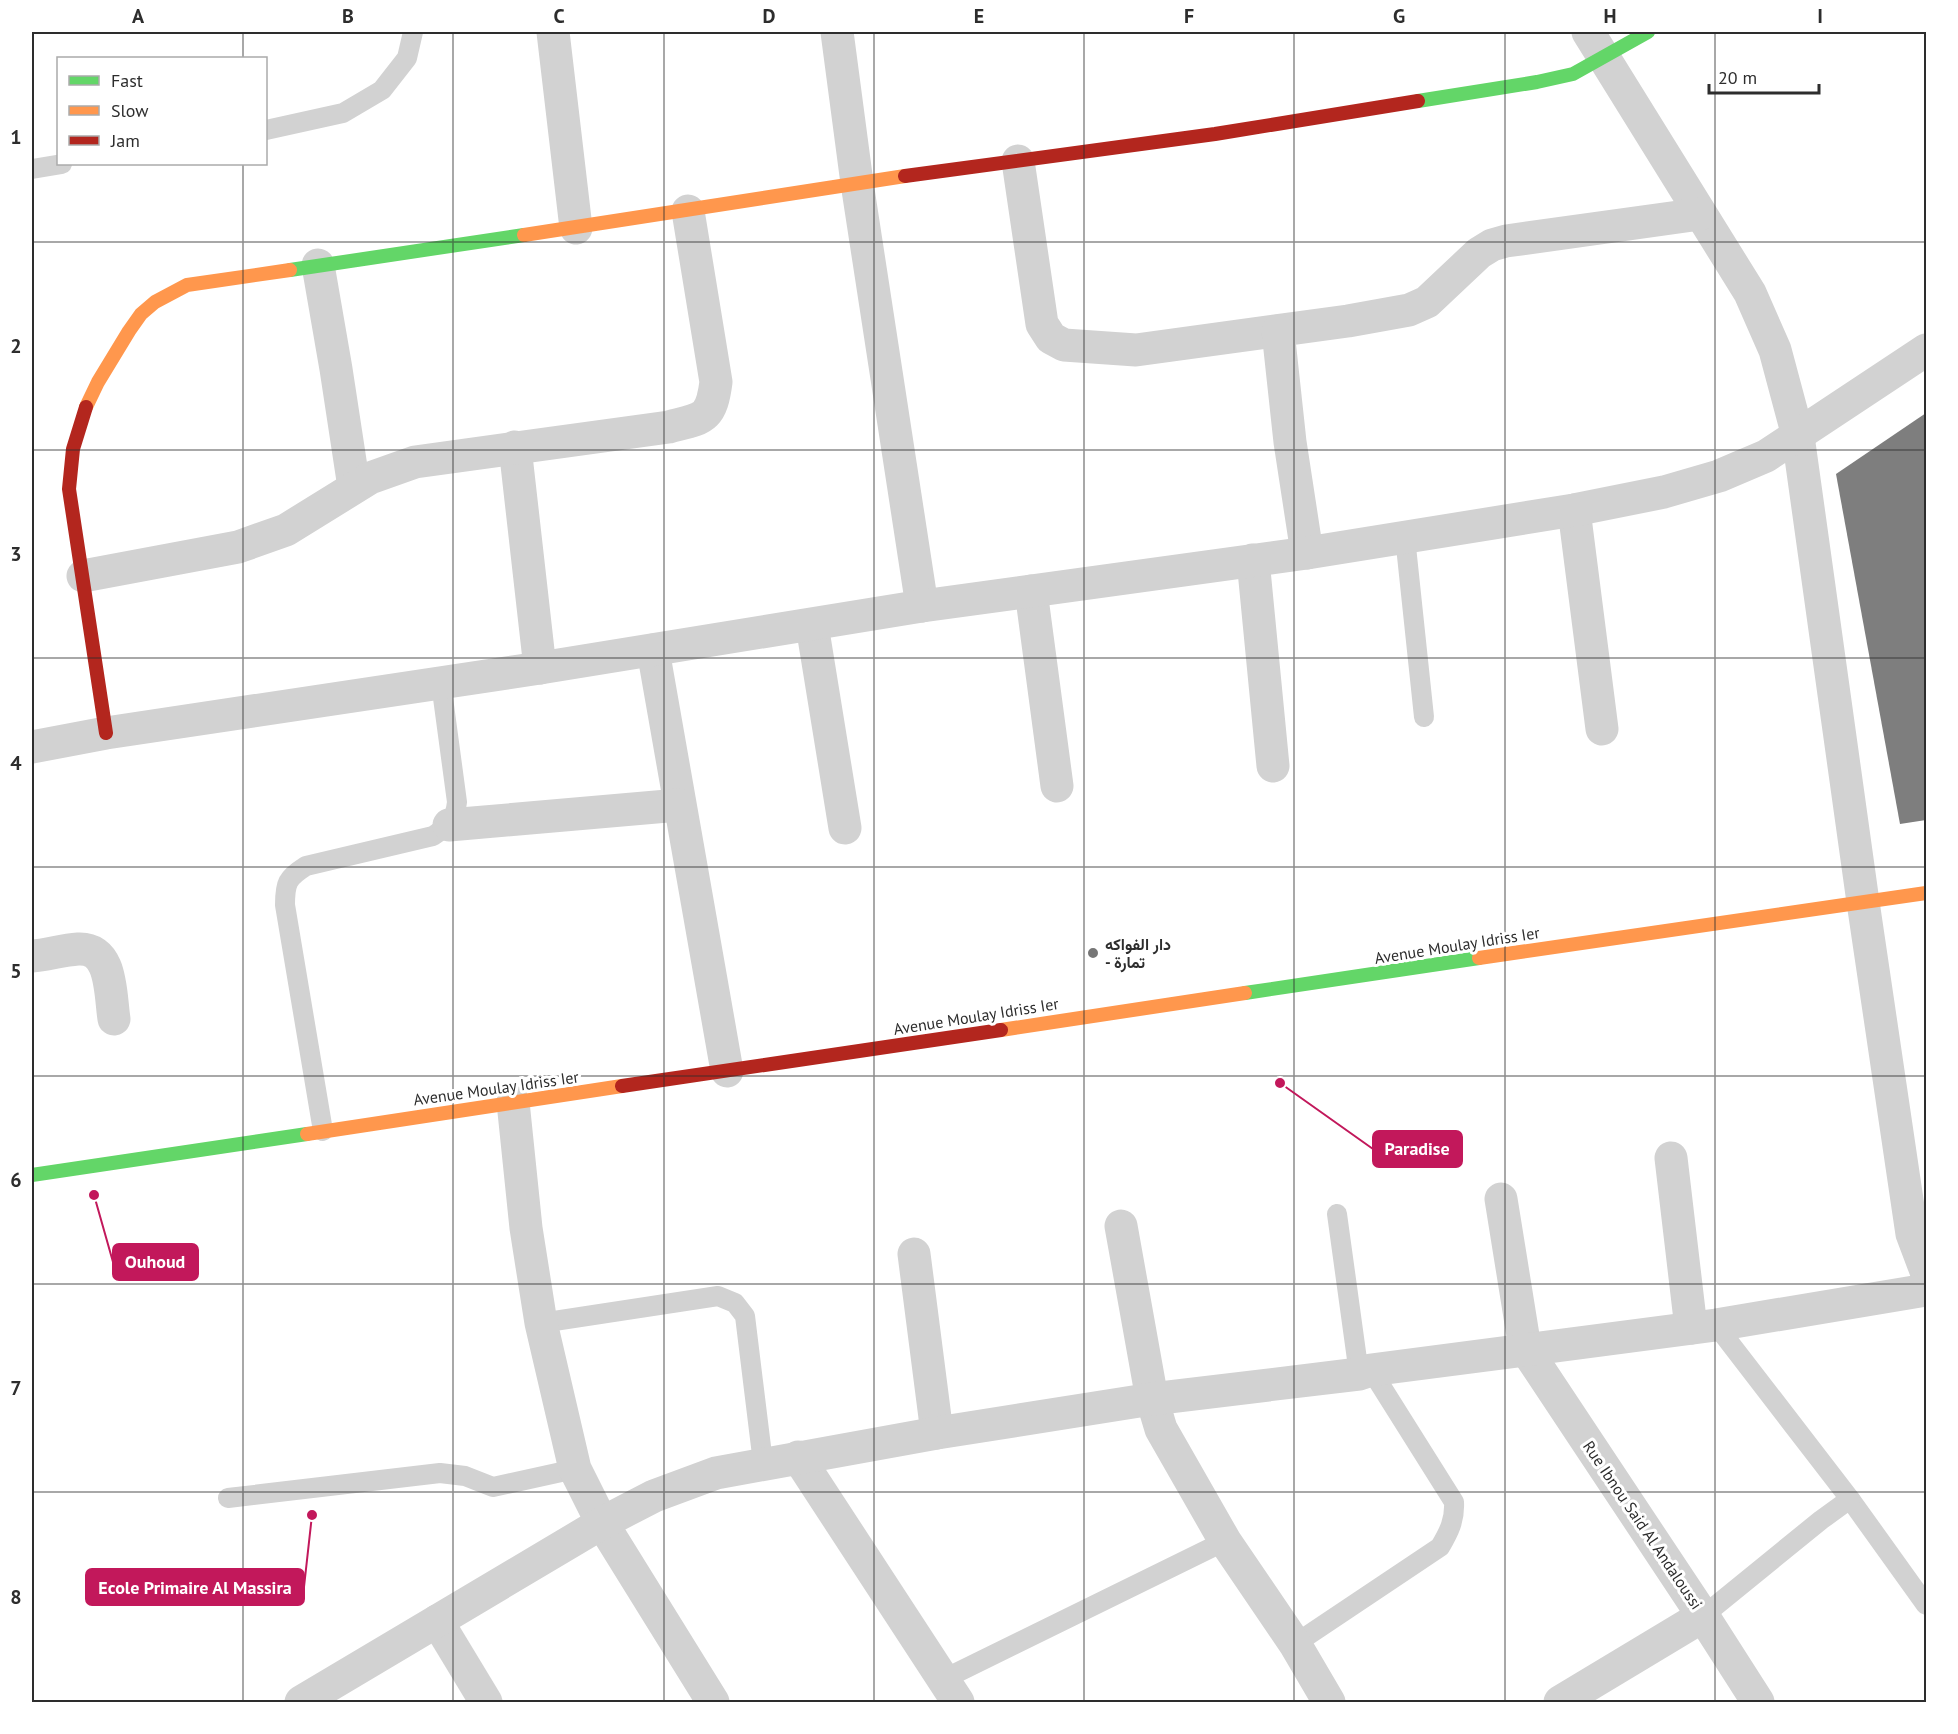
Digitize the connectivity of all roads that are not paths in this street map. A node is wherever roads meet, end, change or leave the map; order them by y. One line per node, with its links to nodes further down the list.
1 (413, 32): 6 (lane)
2 (553, 32): 13 (street)
3 (837, 32): 10 (street)
4 (1648, 32): 5 (street)
5 (1595, 45): 7 (street); 12 (street)
6 (267, 130)
7 (1018, 161): 10 (street); 15 (street)
8 (57, 165): 9 (lane)
9 (32, 169)
10 (856, 183): 11 (street); 26 (street)
11 (688, 211): 13 (street); 18 (street)
12 (1700, 214): 15 (street); 17 (street)
13 (576, 228): 14 (street)
14 (318, 264): 19 (street); 24 (street)
15 (1278, 331): 22 (street)
16 (1926, 350): 17 (street)
17 (1798, 436): 20 (street); 41 (street)
18 (515, 447): 19 (street); 29 (street)
19 (354, 488): 24 (street)
20 (1574, 510): 21 (street); 32 (street)
21 (1405, 537): 22 (street); 31 (lane)
22 (1307, 553): 23 (street)
23 (1253, 560): 25 (street); 35 (street)
24 (83, 576): 33 (street)
25 (1031, 591): 26 (street); 36 (street)
26 (922, 606): 27 (street)
27 (812, 625): 28 (street); 39 (street)
28 (653, 650): 29 (street); 37 (street)
29 (540, 668): 30 (street)
30 (441, 683): 33 (street); 38 (lane)
31 (1424, 717)
32 (1602, 729)
33 (105, 733): 34 (street)
34 (32, 747)
35 (1273, 766)
36 (1057, 786)
37 (679, 805): 38 (street); 44 (street)
38 (449, 825): 46 (lane)
39 (845, 828)
40 (1926, 893): 41 (street, Avenue Moulay Idriss Ier)
41 (1863, 903): 44 (street, Avenue Moulay Idriss Ier); 53 (street)
42 (32, 956): 43 (street)
43 (114, 1019)
44 (727, 1071): 45 (street, Avenue Moulay Idriss Ier)
45 (513, 1102): 46 (street, Avenue Moulay Idriss Ier); 55 (street)
46 (323, 1131): 48 (street, Avenue Moulay Idriss Ier)
47 (1671, 1158): 56 (street)
48 (32, 1174)
49 (1501, 1199): 57 (street)
50 (1337, 1214): 58 (lane)
51 (1121, 1226): 59 (street)
52 (914, 1254): 60 (street)
53 (1926, 1271)
54 (1926, 1290): 56 (street)
55 (541, 1323): 62 (lane); 63 (street)
56 (1703, 1326): 57 (street); 65 (lane)
57 (1525, 1348): 58 (street); 69 (street, Rue Ibnou Said Al Andaloussi)
58 (1365, 1372): 59 (street); 71 (lane)
59 (1152, 1399): 60 (street); 67 (street)
60 (937, 1433): 61 (street)
61 (798, 1457): 62 (street); 72 (street)
62 (762, 1463): 66 (street)
63 (575, 1469): 64 (lane); 66 (street)
64 (228, 1498)
65 (1850, 1499): 68 (lane); 69 (lane)
66 (602, 1523): 70 (street); 75 (street)
67 (1226, 1541): 71 (street); 72 (lane)
68 (1926, 1605)
69 (1703, 1616): 77 (street); 78 (street, Rue Ibnou Said Al Andaloussi)
70 (437, 1621): 73 (street); 74 (street)
71 (1295, 1644): 76 (street)
72 (950, 1691)
73 (301, 1702)
74 (486, 1702)
75 (713, 1702)
76 (1329, 1702)
77 (1560, 1702)
78 (1758, 1702)

